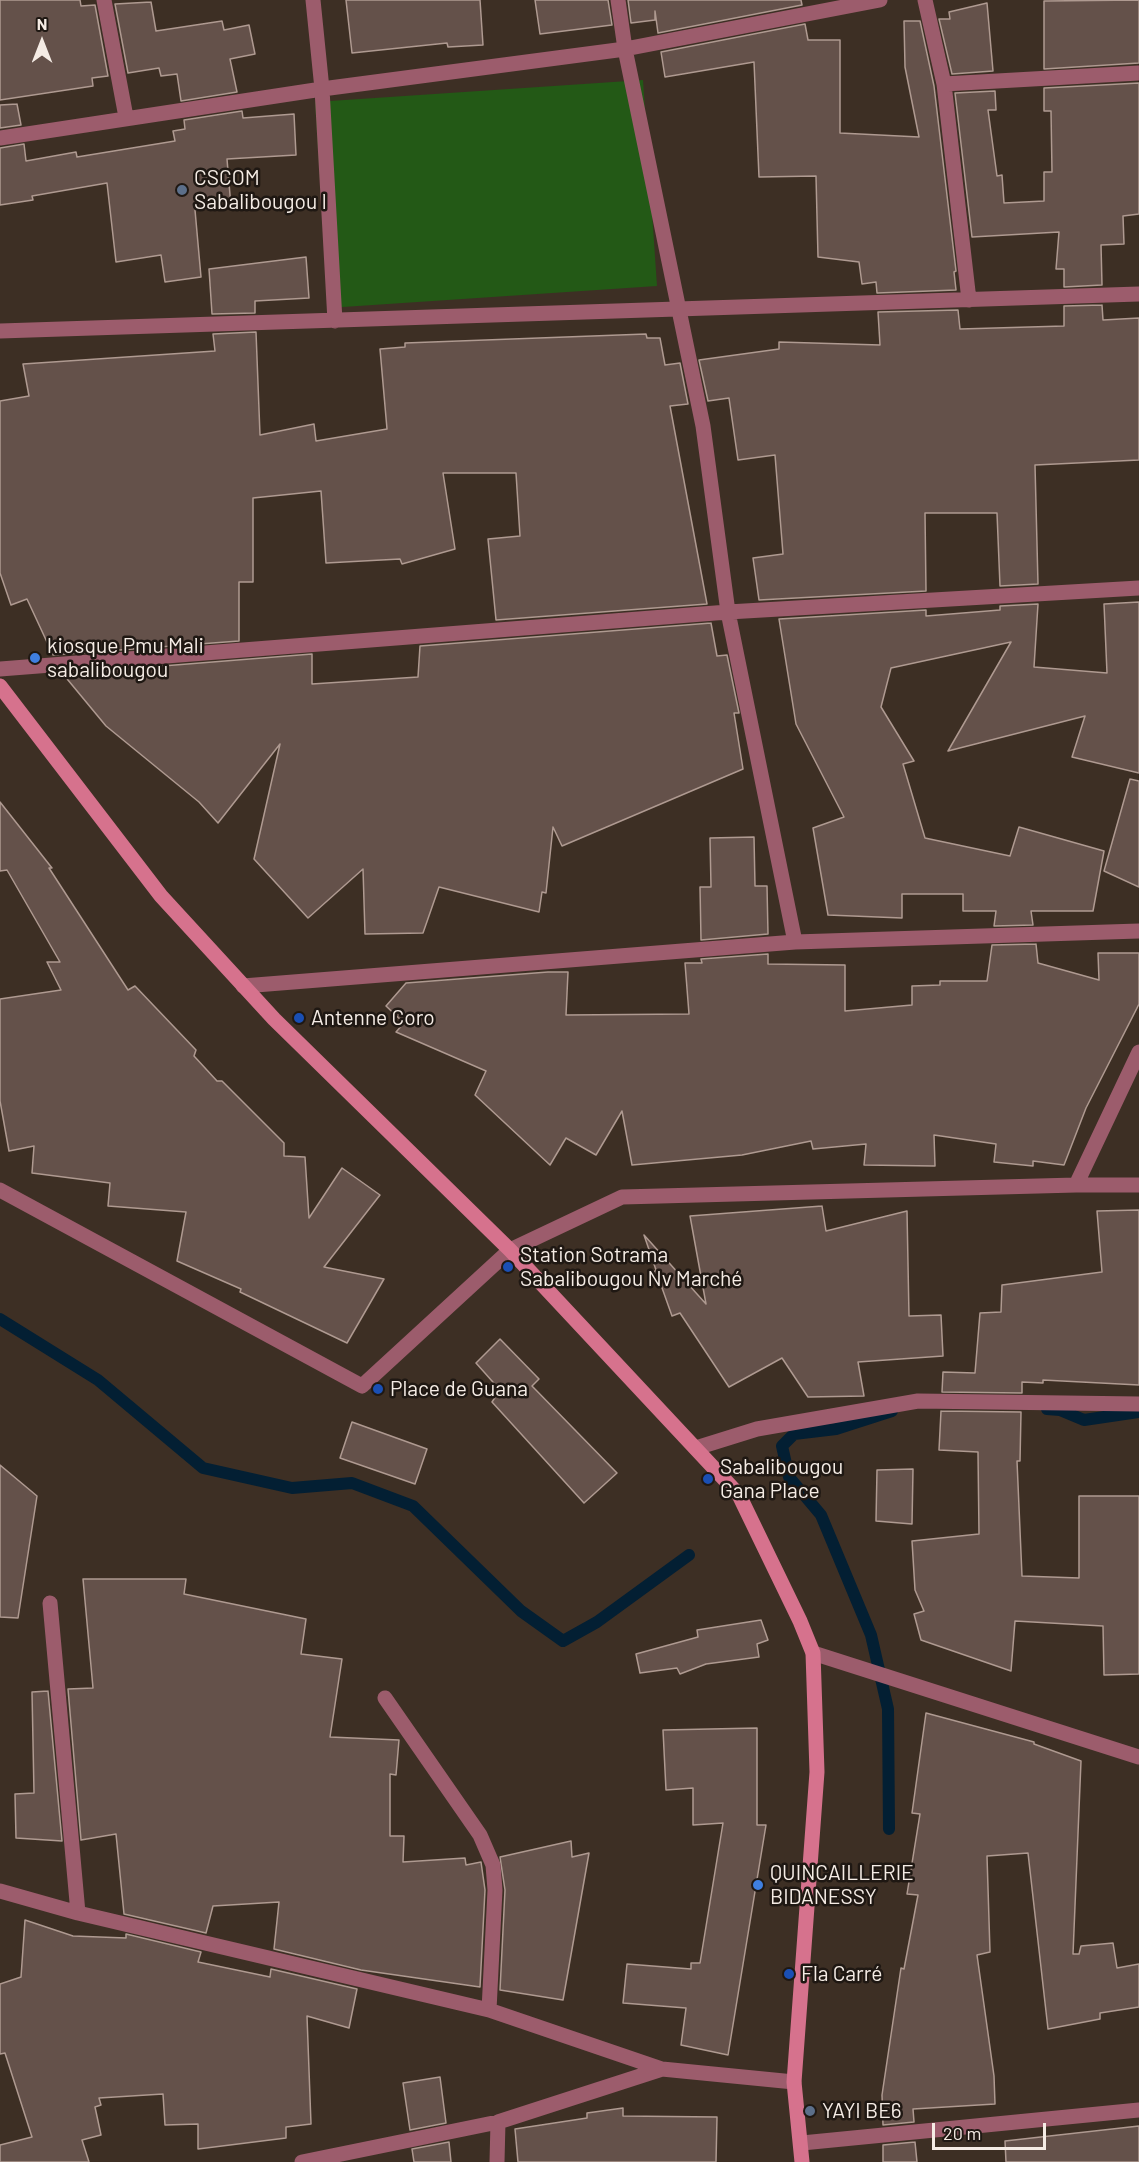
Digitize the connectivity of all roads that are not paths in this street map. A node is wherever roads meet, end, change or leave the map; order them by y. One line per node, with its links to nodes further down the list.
1 (104, 0): 10 (street)
2 (313, 0): 9 (street)
3 (618, 0): 6 (street)
4 (880, 0): 6 (street)
5 (925, 0): 8 (street)
6 (626, 49): 9 (street); 14 (street)
7 (1139, 73): 8 (street)
8 (944, 84): 13 (street)
9 (322, 89): 10 (street); 15 (street)
10 (126, 117): 11 (street)
11 (0, 138)
12 (1139, 294): 13 (street)
13 (969, 300): 14 (street)
14 (680, 309): 15 (street); 18 (street)
15 (335, 321): 16 (street)
16 (0, 331)
17 (1139, 588): 18 (street)
18 (728, 612): 19 (street); 22 (street)
19 (0, 669)
20 (0, 686): 23 (main road)
21 (1139, 931): 22 (street)
22 (795, 942): 23 (street)
23 (243, 986): 28 (main road)
24 (1139, 1052): 25 (street)
25 (1076, 1185): 26 (street); 28 (street)
26 (1139, 1185)
27 (0, 1190): 28 (street)
28 (510, 1250): 30 (main road)
29 (1139, 1404): 30 (street)
30 (696, 1448): 32 (main road)
31 (50, 1603): 36 (street)
32 (813, 1653): 34 (street); 39 (main road)
33 (384, 1698): 37 (street)
34 (1139, 1757)
35 (0, 1891): 36 (street)
36 (78, 1913): 37 (street)
37 (489, 2010): 38 (street)
38 (662, 2069): 39 (street); 41 (street)
39 (794, 2082): 42 (main road)
40 (1139, 2110): 42 (street)
41 (498, 2122): 43 (street); 44 (street)
42 (802, 2144): 45 (main road)
43 (302, 2162)
44 (497, 2162)
45 (802, 2162)

